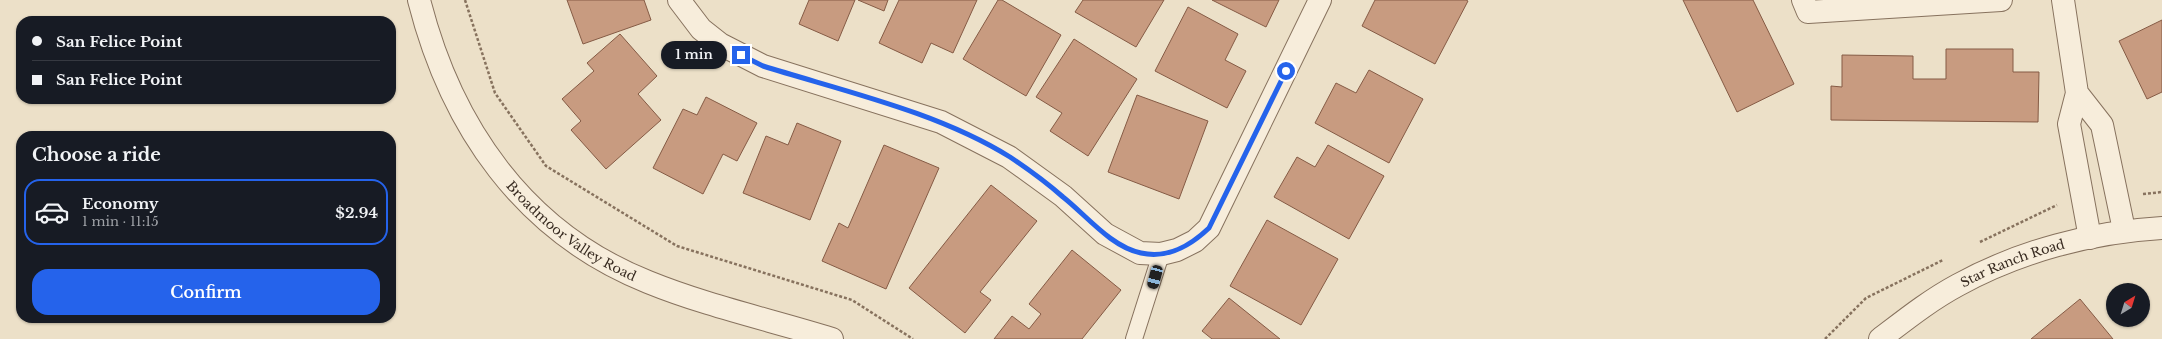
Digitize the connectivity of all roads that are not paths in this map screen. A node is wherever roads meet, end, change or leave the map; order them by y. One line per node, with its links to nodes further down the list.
1 (419, 0): 12 (street, Broadmoor Valley Road)
2 (679, 0): 11 (street)
3 (1320, 0): 11 (street)
4 (1803, 0): 5 (street)
5 (2001, 0)
6 (2063, 0): 7 (street)
7 (2077, 93): 9 (street); 10 (street)
8 (2162, 228): 9 (street, Star Ranch Road)
9 (2124, 230): 10 (street, Star Ranch Road)
10 (2090, 238): 14 (street, Star Ranch Road)
11 (1161, 254): 13 (lane)
12 (832, 339)
13 (1134, 339)
14 (1880, 339)

